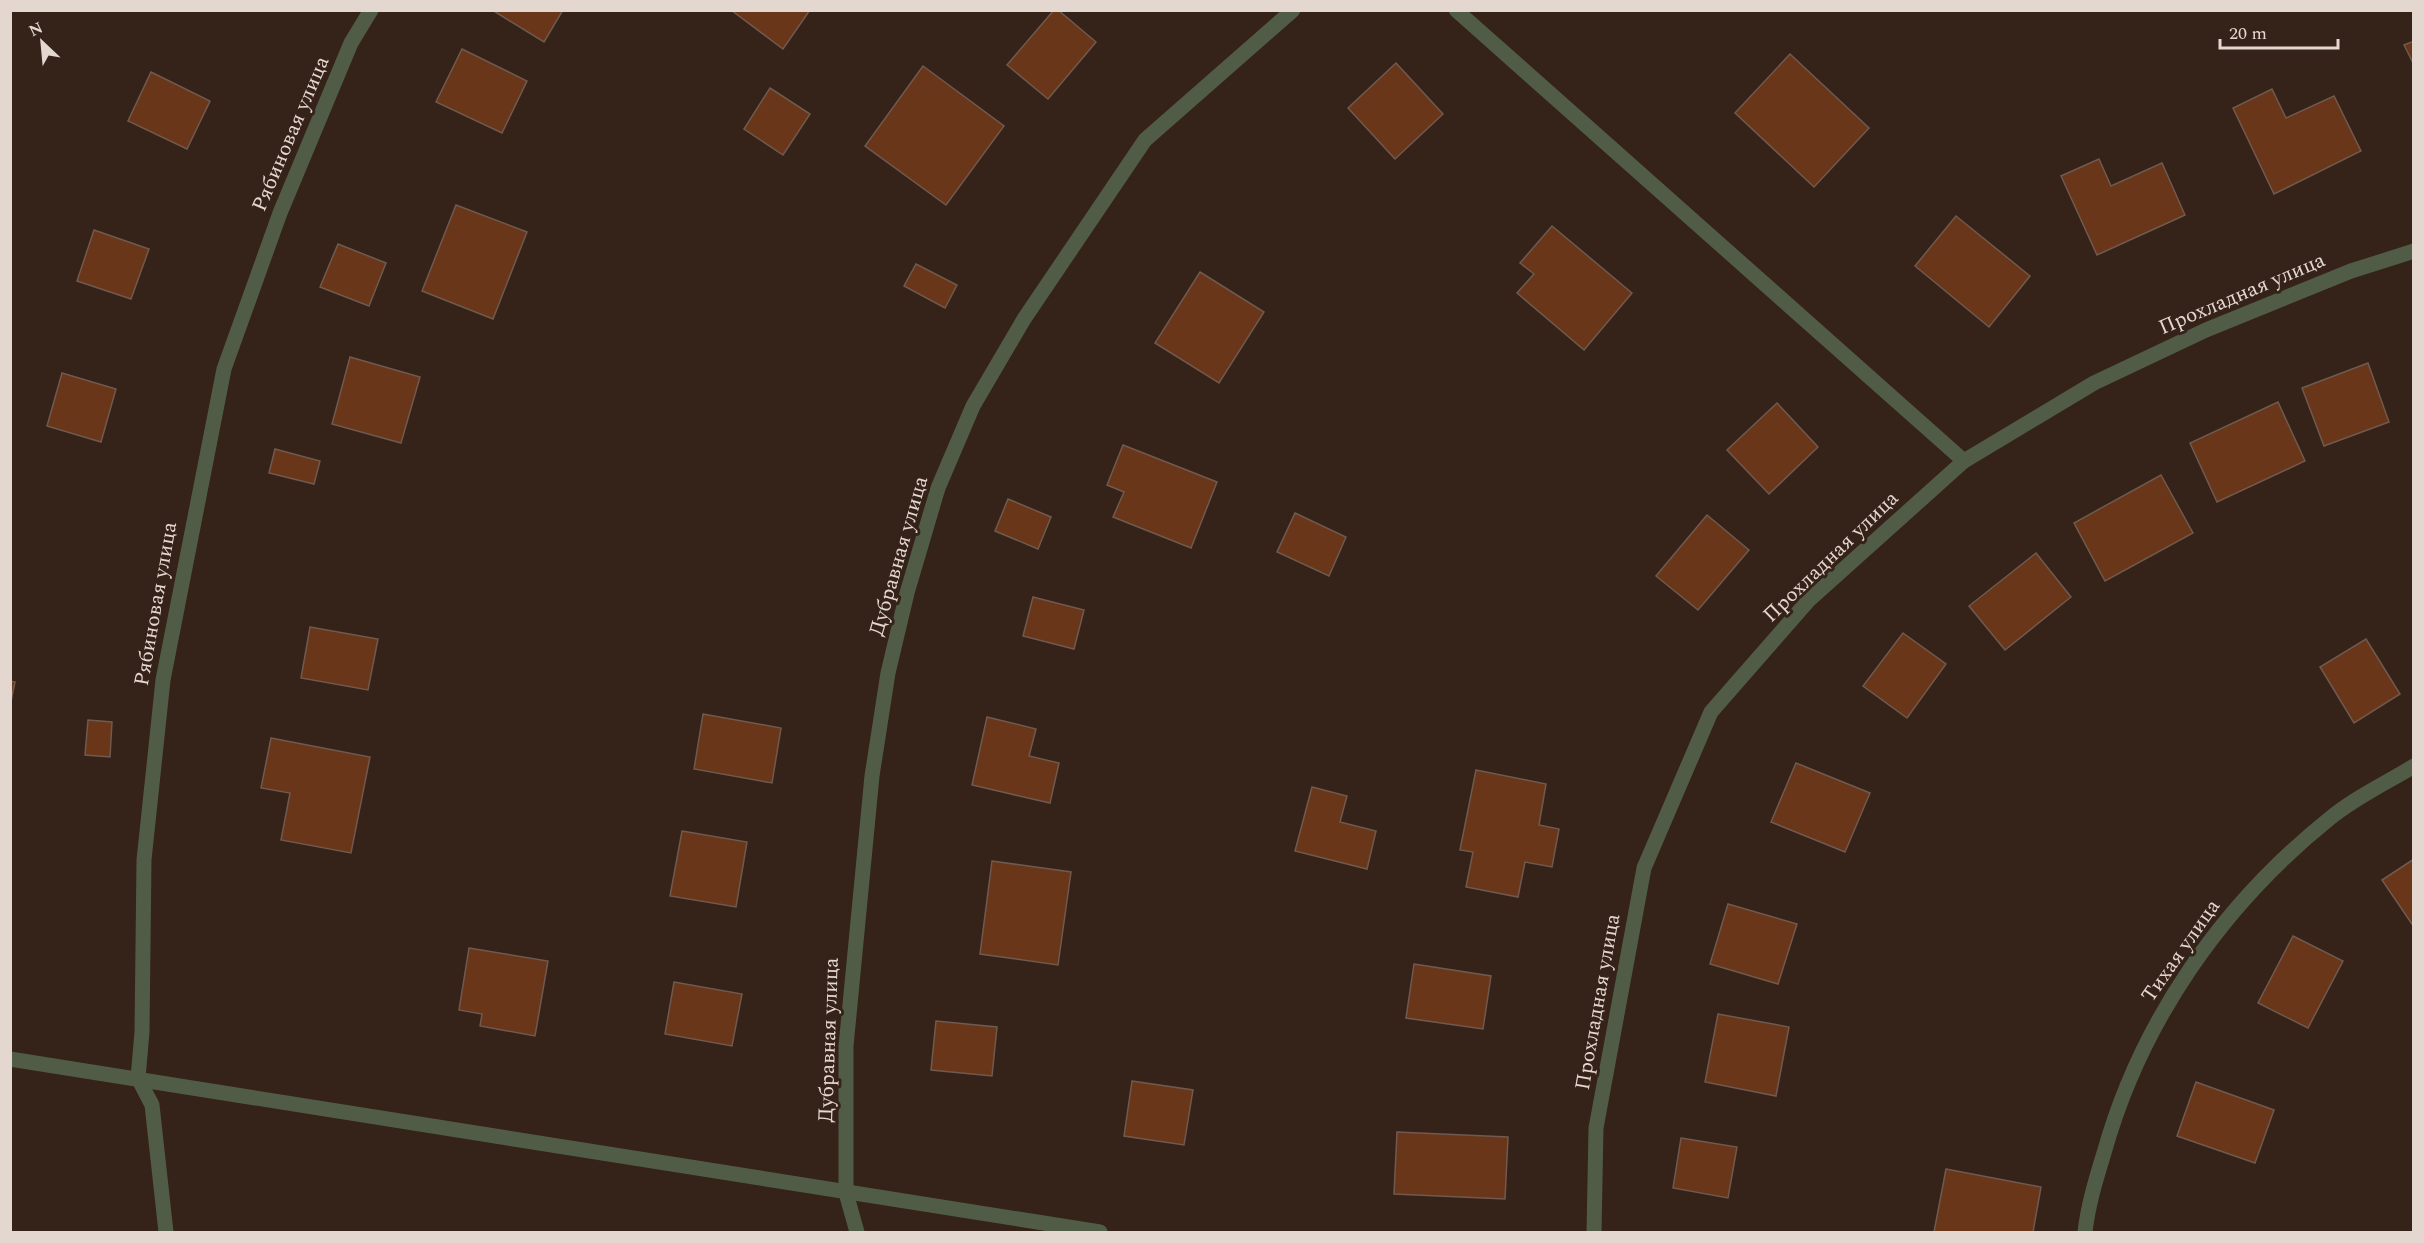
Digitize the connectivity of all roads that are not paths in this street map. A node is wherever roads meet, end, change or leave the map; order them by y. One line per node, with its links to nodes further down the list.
1 (371, 10): 8 (street, Рябиновая улица)
2 (1293, 10): 9 (street, Дубравная улица)
3 (1456, 10): 5 (street)
4 (2414, 251): 5 (street, Прохладная улица)
5 (1964, 461): 13 (street, Прохладная улица)
6 (2414, 766): 14 (street, Тихая улица)
7 (10, 1059): 8 (street)
8 (138, 1078): 9 (street); 10 (street)
9 (846, 1193): 11 (street, Дубравная улица); 12 (street)
10 (166, 1233)
11 (857, 1233)
12 (1100, 1233)
13 (1594, 1233)
14 (2085, 1233)

